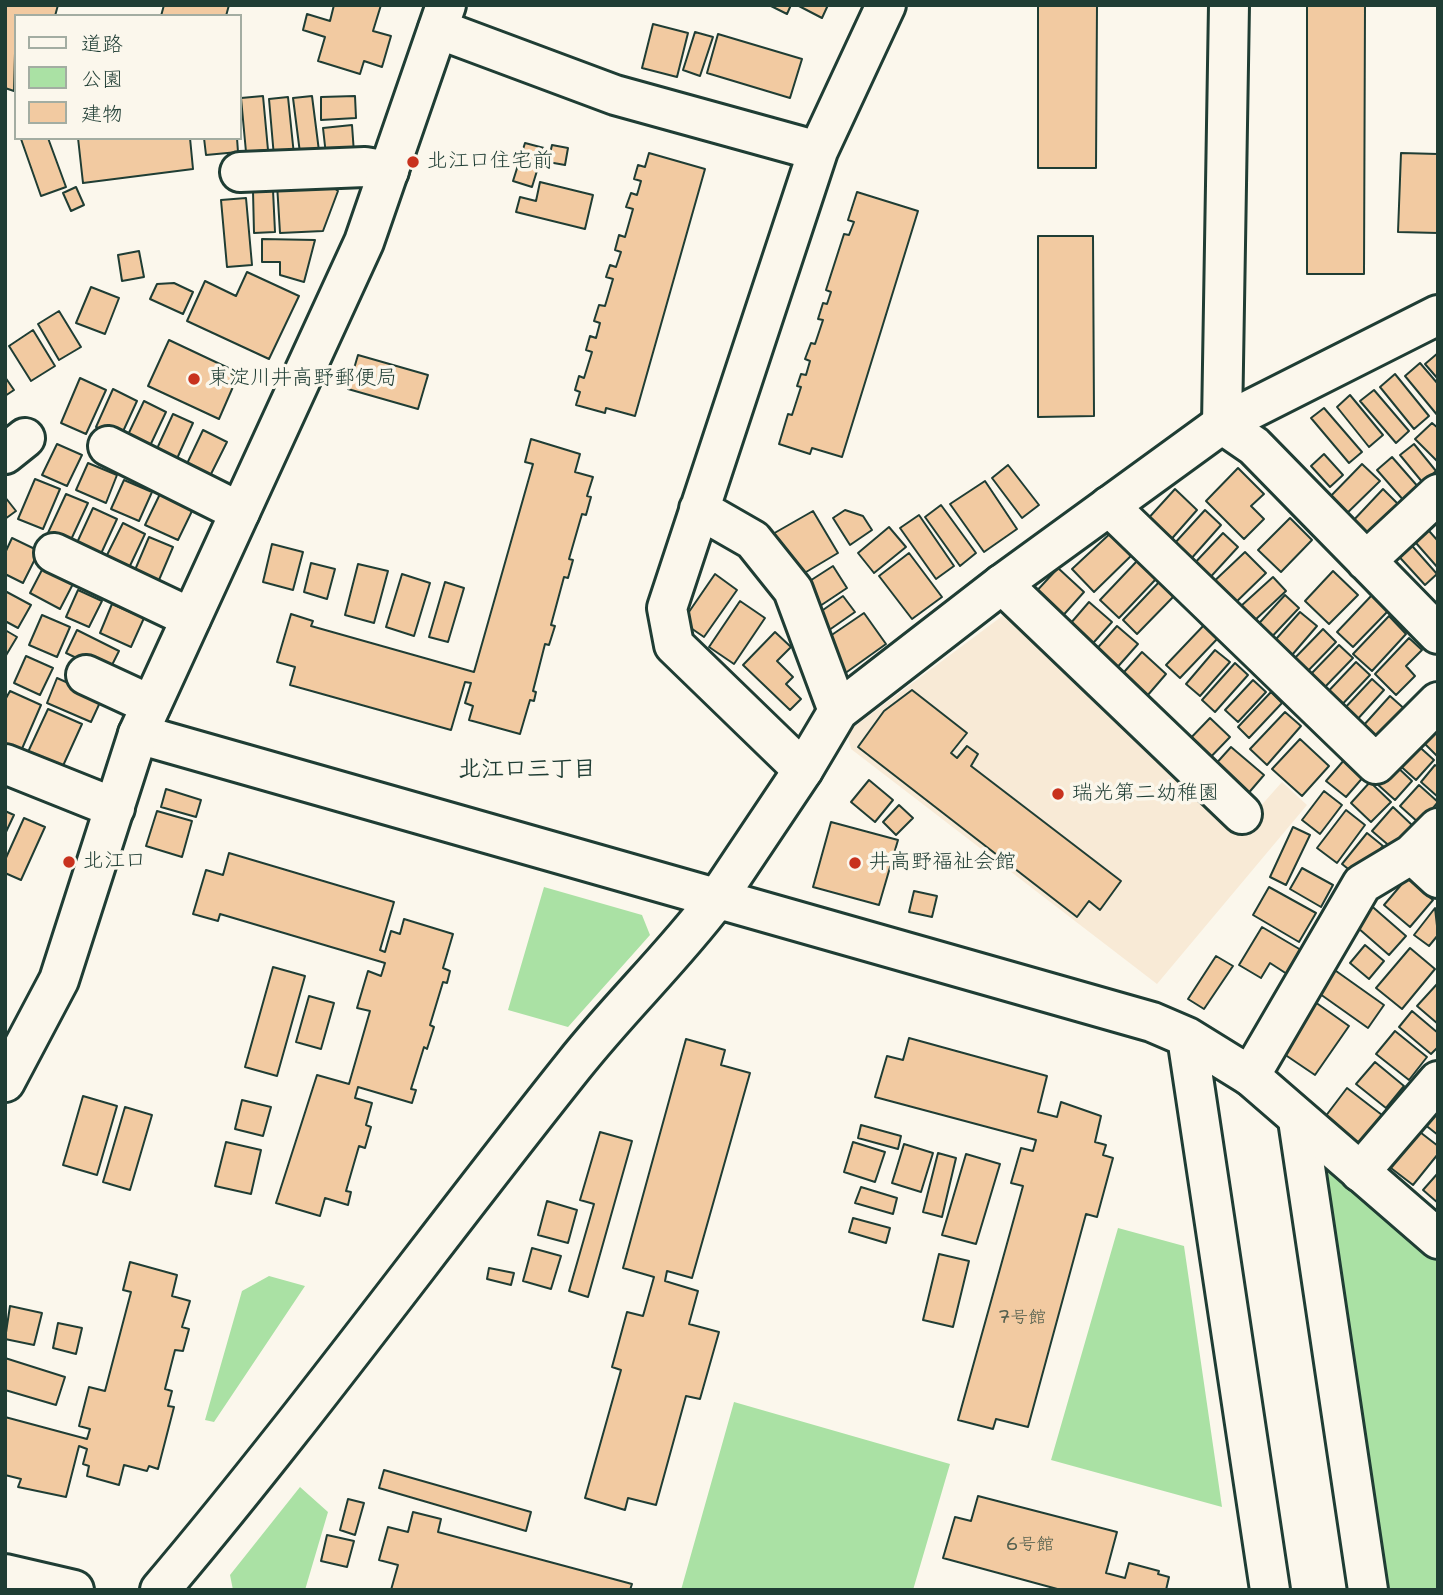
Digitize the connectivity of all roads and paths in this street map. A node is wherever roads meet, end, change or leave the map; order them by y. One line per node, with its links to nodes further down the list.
1 (887, 5): 4 (street)
2 (1229, 5): 8 (street)
3 (442, 17): 4 (street); 5 (street)
4 (818, 151): 12 (street)
5 (389, 171): 6 (street); 13 (street)
6 (240, 172)
7 (1435, 324): 8 (street)
8 (1222, 424): 11 (street); 15 (street)
9 (108, 446): 13 (street)
10 (1438, 494): 15 (street)
11 (1109, 506): 16 (street); 20 (street)
12 (699, 509): 21 (street); 24 (street)
13 (240, 512): 17 (street)
14 (54, 553): 17 (street)
15 (1366, 561): 18 (street)
16 (1002, 584): 21 (street); 26 (street)
17 (191, 618): 22 (street)
18 (1438, 634)
19 (86, 675): 22 (street)
20 (1438, 702)
21 (838, 711): 24 (street)
22 (145, 720): 25 (street); 28 (street)
23 (5, 764): 25 (street)
24 (803, 770): 28 (street)
25 (115, 808): 32 (street)
26 (1242, 814)
27 (1429, 853): 30 (street)
28 (716, 900): 29 (street); 38 (street)
29 (1187, 1037): 30 (street); 39 (street)
30 (1250, 1076): 33 (street)
31 (1438, 1081): 34 (street)
32 (5, 1082)
33 (1298, 1120): 34 (street); 40 (street)
34 (1360, 1172): 35 (street)
35 (1438, 1239)
36 (5, 1574): 37 (street)
37 (74, 1590)
38 (160, 1590)
39 (1270, 1590)
40 (1368, 1590)

